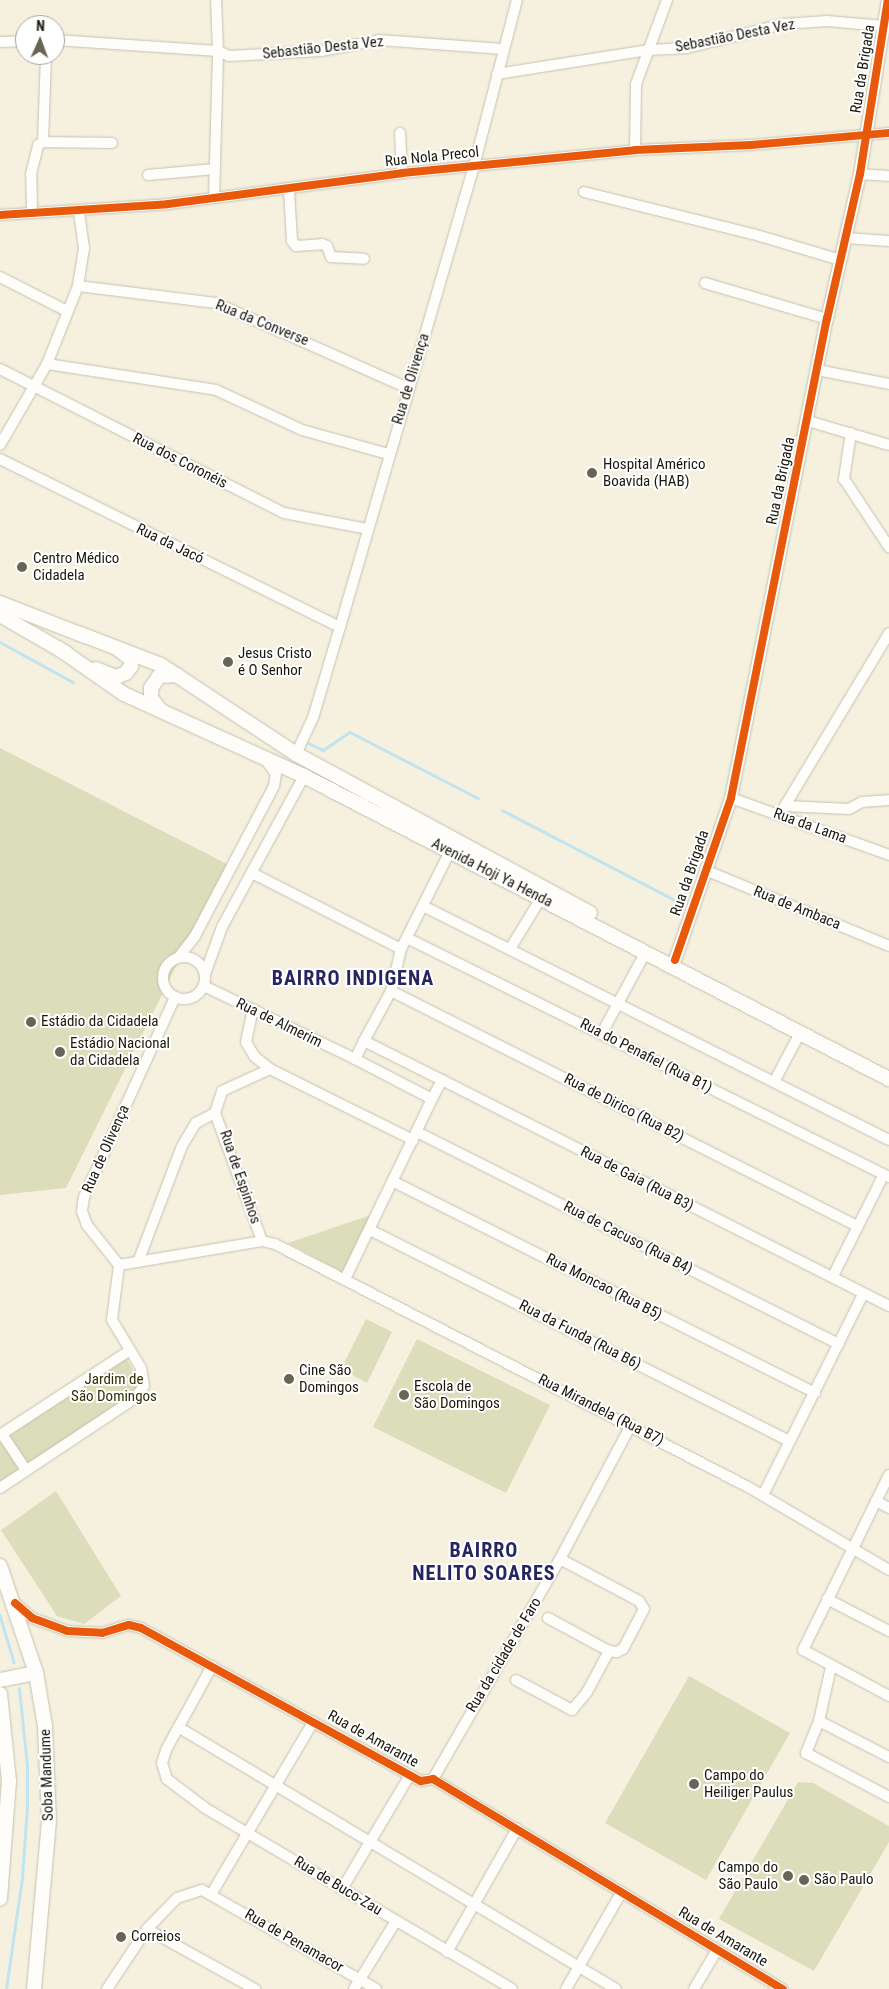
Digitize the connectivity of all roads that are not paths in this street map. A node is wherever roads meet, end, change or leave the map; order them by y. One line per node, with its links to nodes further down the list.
1 (216, 0): 11 (street)
2 (517, 0): 9 (street, Rua de Olivença)
3 (667, 0): 10 (street)
4 (888, 0): 5 (street, Rua da Brigada)
5 (884, 26): 10 (street, Sebastião Desta Vez); 16 (street, Rua da Brigada)
6 (15, 41): 8 (street)
7 (65, 41): 11 (street, Sebastião Desta Vez)
8 (0, 42)
9 (503, 49): 11 (street, Sebastião Desta Vez); 13 (street, Rua de Olivença)
10 (649, 50): 13 (street, Sebastião Desta Vez); 19 (street)
11 (218, 51): 21 (street)
12 (46, 65): 17 (street)
13 (497, 74): 20 (street, Rua de Olivença)
14 (400, 133): 22 (street)
15 (889, 133): 16 (street, Rua Nola Precol)
16 (867, 134): 19 (street, Rua Nola Precol); 23 (street, Rua da Brigada)
17 (44, 142): 18 (street); 30 (street)
18 (112, 143)
19 (635, 150): 20 (street, Rua Nola Precol)
20 (474, 166): 22 (street, Rua Nola Precol); 46 (street, Rua de Olivença)
21 (215, 169): 24 (street); 28 (street)
22 (402, 173): 26 (street, Rua Nola Precol)
23 (860, 174): 25 (street); 32 (street, Rua da Brigada)
24 (148, 175)
25 (889, 176)
26 (289, 190): 28 (street, Rua Nola Precol); 34 (street)
27 (584, 192): 35 (street)
28 (214, 198): 29 (street, Rua Nola Precol)
29 (79, 210): 30 (street, Rua Nola Precol); 38 (street)
30 (32, 213): 31 (street, Rua Nola Precol)
31 (0, 215)
32 (846, 238): 33 (street); 35 (street, Rua da Brigada)
33 (889, 241)
34 (364, 258)
35 (841, 260): 40 (street, Rua da Brigada)
36 (0, 277): 39 (street)
37 (706, 283): 40 (street)
38 (78, 286): 39 (street); 46 (street, Rua da Converse)
39 (67, 311): 41 (street)
40 (827, 319): 43 (street, Rua da Brigada)
41 (47, 364): 45 (street); 51 (street)
42 (0, 369): 45 (street, Rua dos Coronéis)
43 (817, 370): 44 (street); 47 (street, Rua da Brigada)
44 (889, 384)
45 (34, 386): 49 (street); 53 (street, Rua dos Coronéis)
46 (408, 388): 51 (street, Rua de Olivença)
47 (808, 421): 48 (street); 66 (street, Rua da Brigada)
48 (851, 433): 50 (street); 54 (street)
49 (0, 445)
50 (889, 445)
51 (388, 454): 53 (street, Rua de Olivença)
52 (0, 459): 57 (street, Rua da Jacó)
53 (368, 529): 57 (street, Rua de Olivença)
54 (889, 547)
55 (0, 603): 58 (main road)
56 (0, 615): 60 (main road)
57 (340, 627): 64 (street, Rua de Olivença)
58 (78, 633): 60 (main road); 61 (main road, Avenida Hoji Ya Henda)
59 (889, 633): 68 (street)
60 (58, 648): 62 (main road, Avenida Hoji Ya Henda)
61 (184, 678): 62 (main road); 64 (main road, Avenida Hoji Ya Henda)
62 (163, 713): 63 (main road, Avenida Hoji Ya Henda)
63 (257, 753): 65 (main road, Avenida Hoji Ya Henda); 80 (street)
64 (296, 754): 81 (main road, Avenida Hoji Ya Henda)
65 (304, 776): 69 (main road, Avenida Hoji Ya Henda); 72 (street)
66 (731, 798): 68 (street, Rua da Lama); 71 (street, Rua da Brigada)
67 (889, 800): 68 (street)
68 (783, 810): 70 (street, Rua da Lama)
69 (450, 850): 73 (main road, Avenida Hoji Ya Henda); 74 (street)
70 (889, 855)
71 (705, 870): 76 (street, Rua de Ambaca); 81 (street, Rua da Brigada)
72 (252, 873): 77 (street); 82 (street)
73 (541, 898): 78 (street); 79 (main road, Avenida Hoji Ya Henda)
74 (423, 906): 75 (street); 78 (street)
75 (407, 938): 77 (street); 88 (street, Rua do Penafiel (Rua B1))
76 (889, 946)
77 (401, 949): 84 (street)
78 (510, 949): 86 (street)
79 (645, 953): 86 (street); 89 (main road, Avenida Hoji Ya Henda)
80 (178, 958): 82 (street); 85 (street)
81 (675, 960): 93 (main road, Avenida Hoji Ya Henda)
82 (205, 974): 83 (street)
83 (204, 986): 85 (street); 87 (street, Rua de Almerim)
84 (391, 991): 90 (street); 103 (street, Rua de Dirico (Rua B2))
85 (175, 997): 107 (street, Rua de Olivença)
86 (618, 1003): 88 (street); 96 (street)
87 (253, 1009): 91 (street, Rua de Almerim); 92 (street, Rua de Cacuso (Rua B4))
88 (602, 1033): 101 (street, Rua do Penafiel (Rua B1))
89 (800, 1033): 94 (main road, Avenida Hoji Ya Henda); 96 (street)
90 (364, 1041): 91 (street); 95 (street, Rua de Gaia (Rua B3))
91 (355, 1060): 97 (street, Rua de Almerim)
92 (270, 1069): 98 (street); 99 (street, Rua de Cacuso (Rua B4))
93 (889, 1072)
94 (889, 1079)
95 (442, 1080): 97 (street); 108 (street, Rua de Gaia (Rua B3))
96 (774, 1082): 100 (street)
97 (432, 1099): 99 (street)
98 (215, 1113): 105 (street, Rua de Espinhos); 106 (street)
99 (415, 1136): 102 (street); 112 (street, Rua de Cacuso (Rua B4))
100 (889, 1140)
101 (886, 1177): 103 (street)
102 (394, 1182): 104 (street); 114 (street, Rua Moncao (Rua B5))
103 (858, 1226): 108 (street)
104 (370, 1230): 109 (street); 117 (street, Rua da Funda (Rua B6))
105 (262, 1241): 106 (street); 109 (street, Rua de Espinhos)
106 (138, 1262): 107 (street)
107 (119, 1265): 113 (street)
108 (833, 1276): 110 (street, Rua de Gaia (Rua B3))
109 (345, 1279): 115 (street, Rua Mirandela (Rua B7))
110 (863, 1294): 111 (street, Rua de Gaia (Rua B3)); 112 (street)
111 (889, 1306)
112 (839, 1344): 114 (street)
113 (128, 1351): 116 (street); 118 (street)
114 (815, 1392): 117 (street)
115 (631, 1425): 121 (street, Rua Mirandela (Rua B7)); 125 (street, Rua da cidade de Faro)
116 (1, 1435): 118 (street)
117 (790, 1440): 121 (street)
118 (26, 1470): 120 (street)
119 (889, 1475): 122 (street)
120 (0, 1488)
121 (763, 1495): 124 (street, Rua Mirandela (Rua B7))
122 (876, 1501): 123 (street); 124 (street)
123 (889, 1508)
124 (853, 1549): 127 (street, Rua Mirandela (Rua B7)); 128 (street)
125 (560, 1559): 132 (street); 145 (street, Rua da cidade de Faro)
126 (0, 1566): 129 (main road, Soba Mandume)
127 (889, 1570)
128 (827, 1599): 131 (street); 134 (street)
129 (14, 1603): 133 (street, Rua de Amarante); 135 (main road, Soba Mandume)
130 (548, 1618): 132 (street)
131 (889, 1631)
132 (609, 1651): 137 (street)
133 (212, 1666): 141 (street, Rua de Amarante); 142 (street)
134 (831, 1667): 139 (street); 140 (street)
135 (31, 1674): 136 (main road); 159 (main road, Soba Mandume)
136 (4, 1679)
137 (516, 1680)
138 (0, 1694): 151 (main road)
139 (889, 1696)
140 (819, 1721): 143 (street); 147 (street)
141 (313, 1722): 144 (street, Rua de Amarante); 146 (street)
142 (178, 1727): 146 (street); 149 (street, Rua de Buco-Zau)
143 (889, 1757)
144 (410, 1775): 145 (street, Rua de Amarante); 150 (street)
145 (432, 1779): 148 (street, Rua de Amarante)
146 (274, 1787): 149 (street); 150 (street)
147 (889, 1797)
148 (517, 1829): 154 (street, Rua de Amarante); 156 (street)
149 (248, 1833): 152 (street, Rua de Buco-Zau); 153 (street)
150 (371, 1845): 152 (street); 156 (street)
151 (2, 1876): 155 (main road)
152 (342, 1889): 157 (street, Rua de Buco-Zau)
153 (212, 1893): 158 (street); 163 (street, Rua de Penamacor)
154 (621, 1893): 160 (street, Rua de Amarante); 162 (street)
155 (0, 1898)
156 (473, 1904): 161 (street); 162 (street)
157 (396, 1921): 161 (street, Rua de Buco-Zau); 163 (street)
158 (147, 1929): 166 (street); 167 (street)
159 (38, 1936): 164 (main road, Soba Mandume); 165 (main road)
160 (717, 1950): 173 (street); 174 (street, Rua de Amarante)
161 (447, 1952): 170 (street, Rua de Buco-Zau)
162 (578, 1966): 171 (street); 172 (street)
163 (359, 1979): 168 (street); 169 (street, Rua de Penamacor)
164 (34, 1989)
165 (43, 1989)
166 (107, 1989)
167 (255, 1989)
168 (354, 1989)
169 (376, 1989)
170 (512, 1989)
171 (566, 1989)
172 (616, 1989)
173 (694, 1989)
174 (783, 1989)

